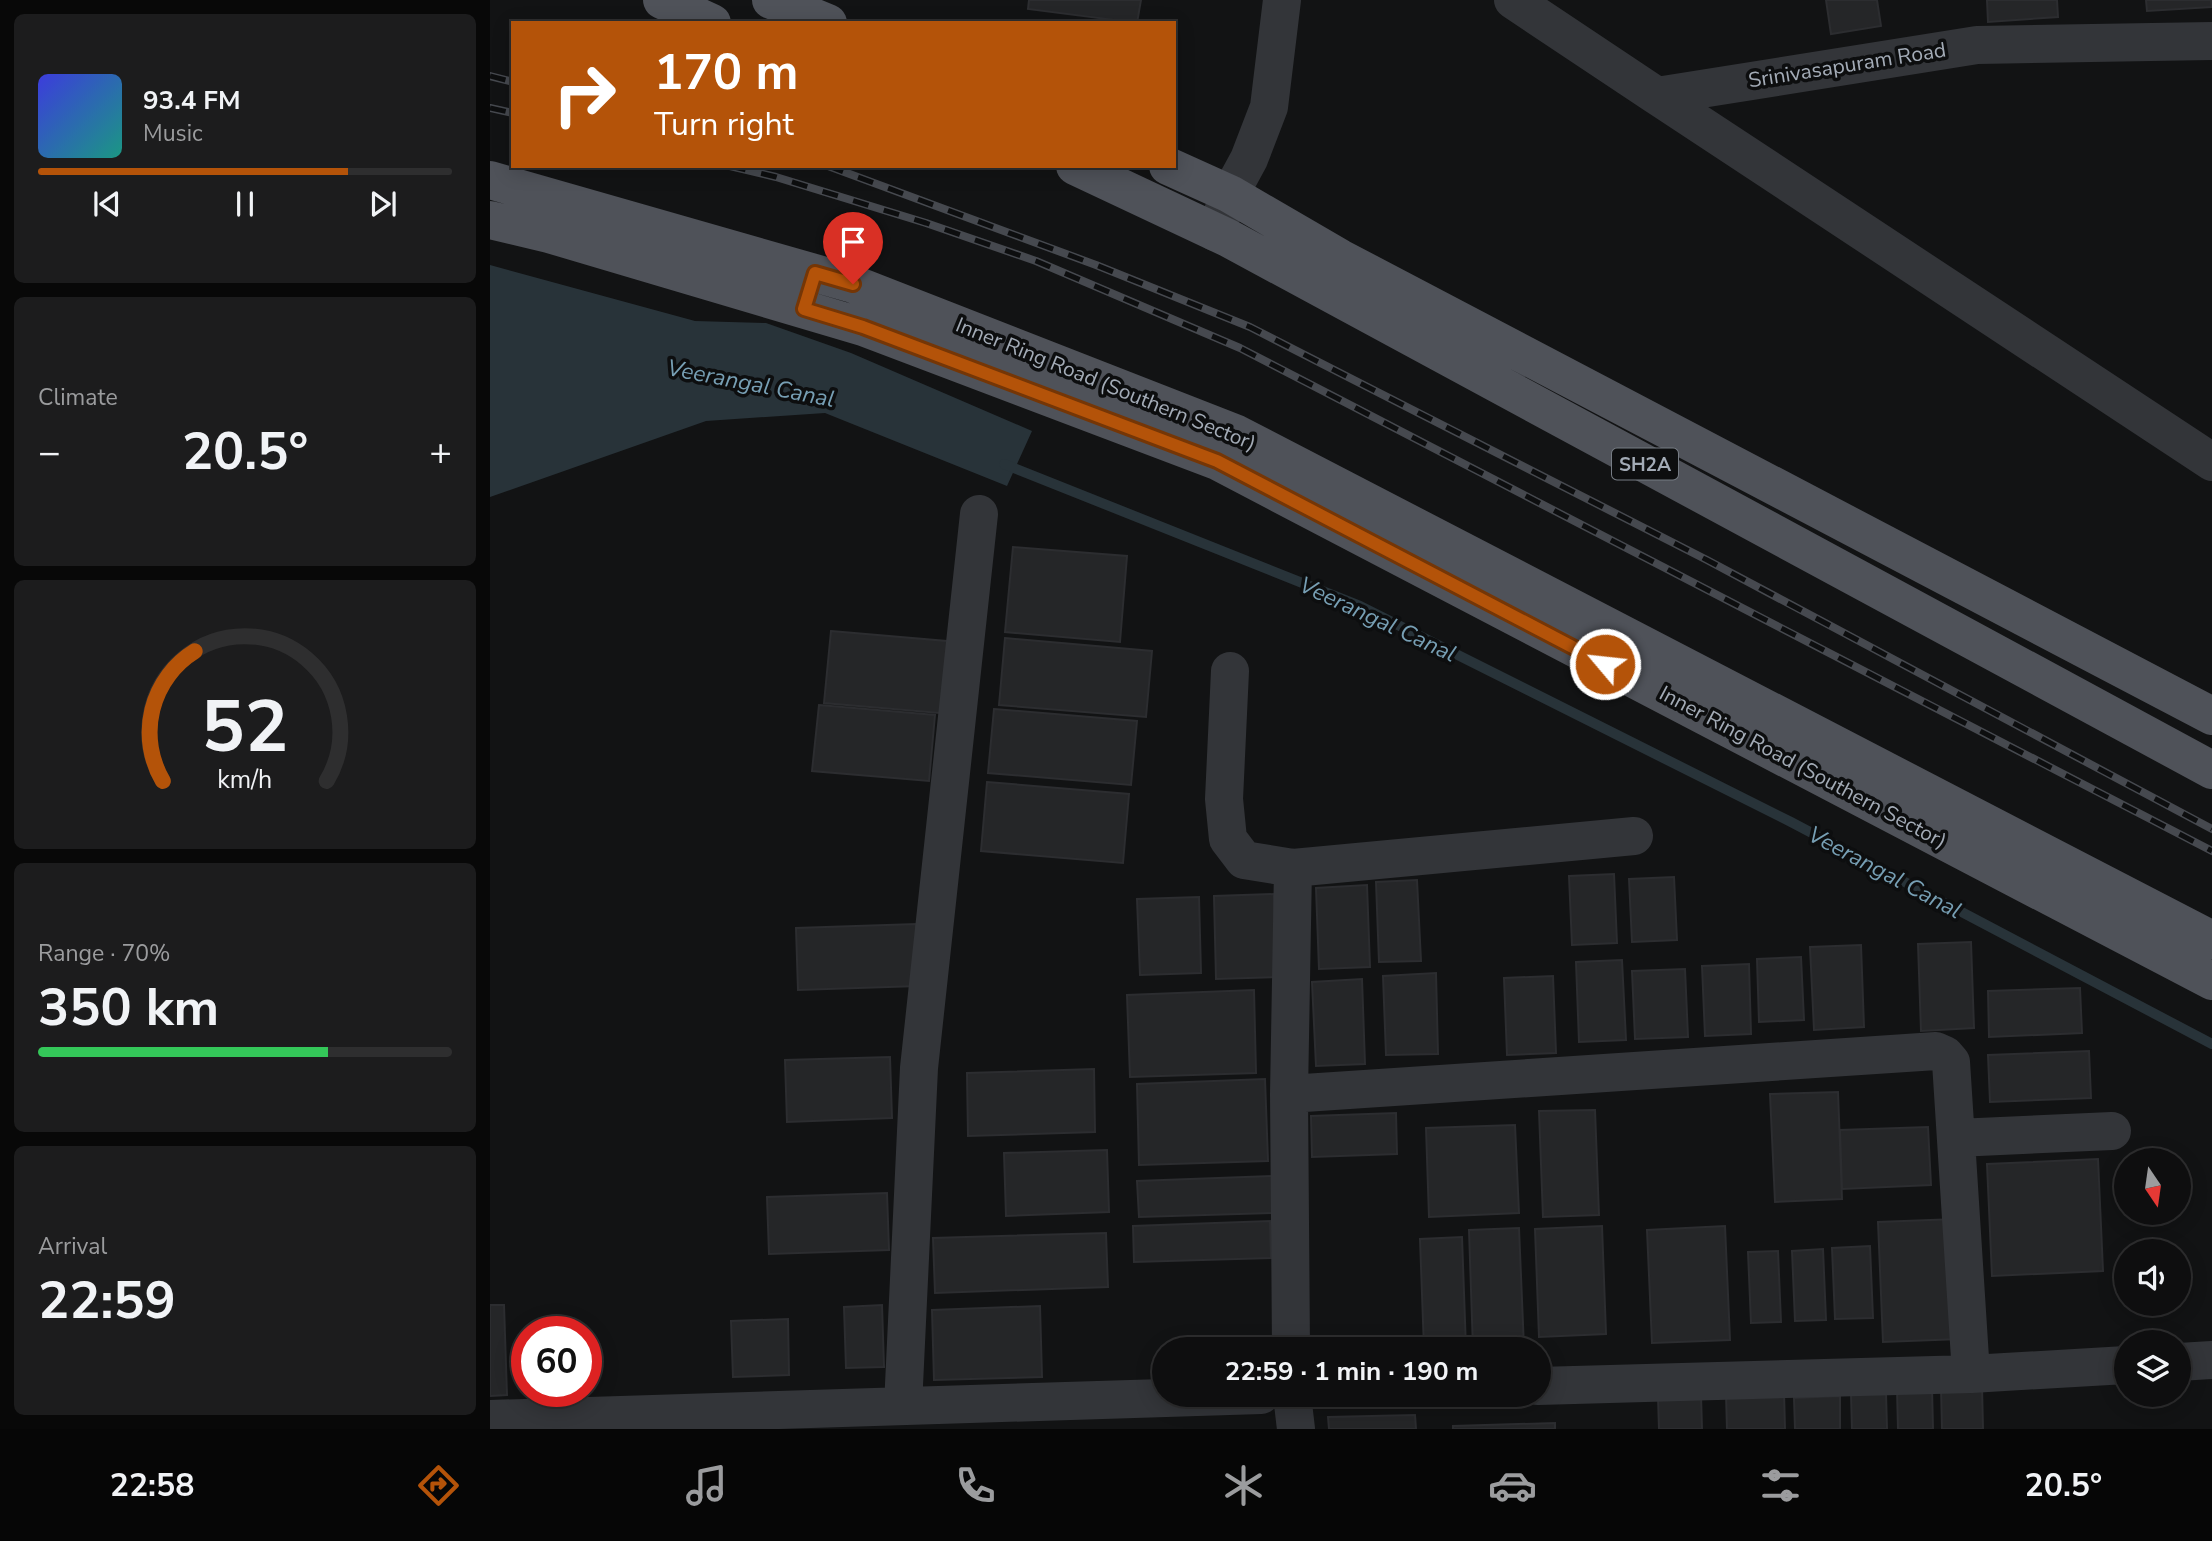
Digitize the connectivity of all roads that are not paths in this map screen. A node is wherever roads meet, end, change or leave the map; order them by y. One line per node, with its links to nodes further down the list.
1 (663, 0): 5 (main road)
2 (771, 0): 6 (main road)
3 (1282, 0): 12 (street)
4 (1513, 0): 8 (street)
5 (708, 21)
6 (823, 21)
7 (2212, 41): 8 (street, Srinivasapuram Road)
8 (1657, 96): 17 (street)
9 (1079, 168): 14 (main road, SH2A)
10 (1172, 168): 12 (main road, SH2A)
11 (490, 180): 15 (main road, Inner Ring Road (Southern Sector))
12 (1230, 194): 14 (street); 20 (main road, SH2A)
13 (490, 220): 16 (main road, Inner Ring Road (Southern Sector))
14 (1215, 232): 21 (main road, SH2A)
15 (815, 273): 16 (main road); 24 (main road, Inner Ring Road (Southern Sector))
16 (804, 309): 25 (main road, Inner Ring Road (Southern Sector))
17 (2212, 462)
18 (979, 514): 36 (street)
19 (1230, 671): 23 (street)
20 (2212, 716)
21 (2212, 770)
22 (1634, 836): 23 (street)
23 (1293, 869): 26 (street)
24 (2212, 940)
25 (2212, 981)
26 (1289, 1094): 28 (street); 29 (street)
27 (2112, 1131): 28 (street)
28 (1956, 1138): 33 (street)
29 (1291, 1337)
30 (2212, 1360): 31 (street)
31 (2191, 1361)
32 (2114, 1366): 33 (street)
33 (1971, 1374): 34 (street)
34 (1551, 1387)
35 (1152, 1398): 36 (street)
36 (903, 1406): 38 (street)
37 (1293, 1407): 39 (street)
38 (490, 1419)
39 (1296, 1429)

